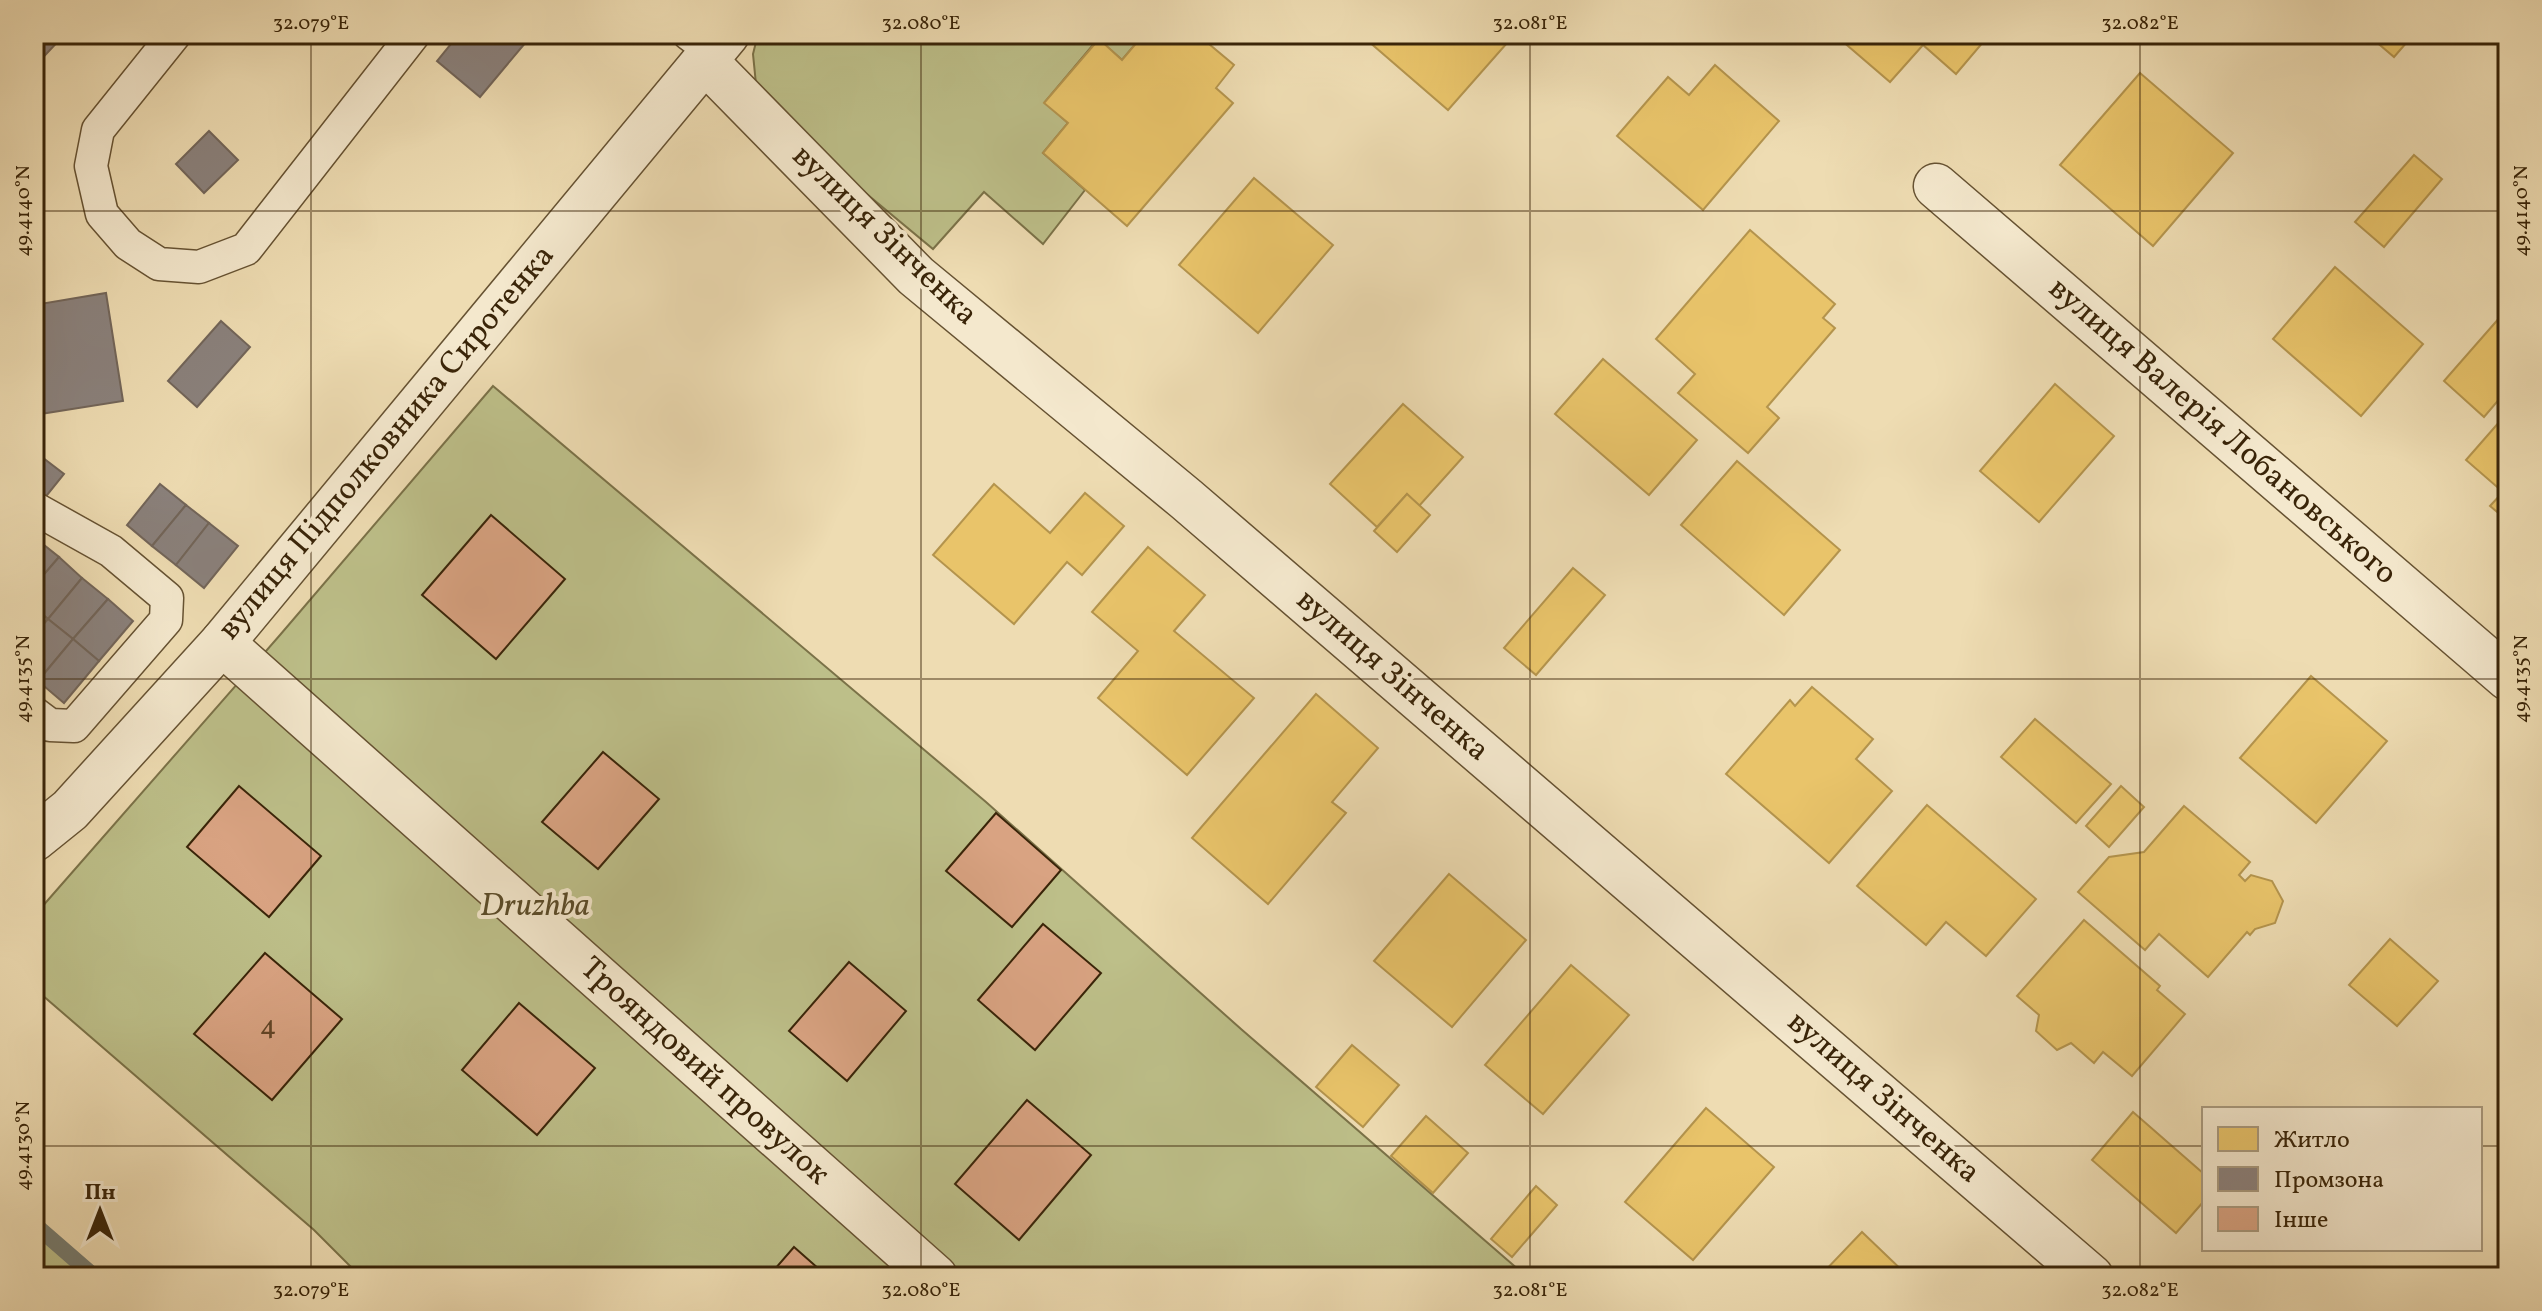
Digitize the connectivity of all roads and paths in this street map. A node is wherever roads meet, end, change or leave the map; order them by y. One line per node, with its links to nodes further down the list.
1 (175, 34): 2 (lane)
2 (414, 34)
3 (709, 45): 6 (street, вулиця Підполковника Сиротенка); 11 (street, вулиця Зінченка)
4 (1936, 186): 7 (street, вулиця Валерія Лобановського)
5 (34, 508): 8 (lane)
6 (222, 643): 9 (street, вулиця Підполковника Сиротенка); 10 (street, Трояндовий провулок)
7 (2508, 678)
8 (34, 713)
9 (34, 839)
10 (935, 1277)
11 (2091, 1277)

